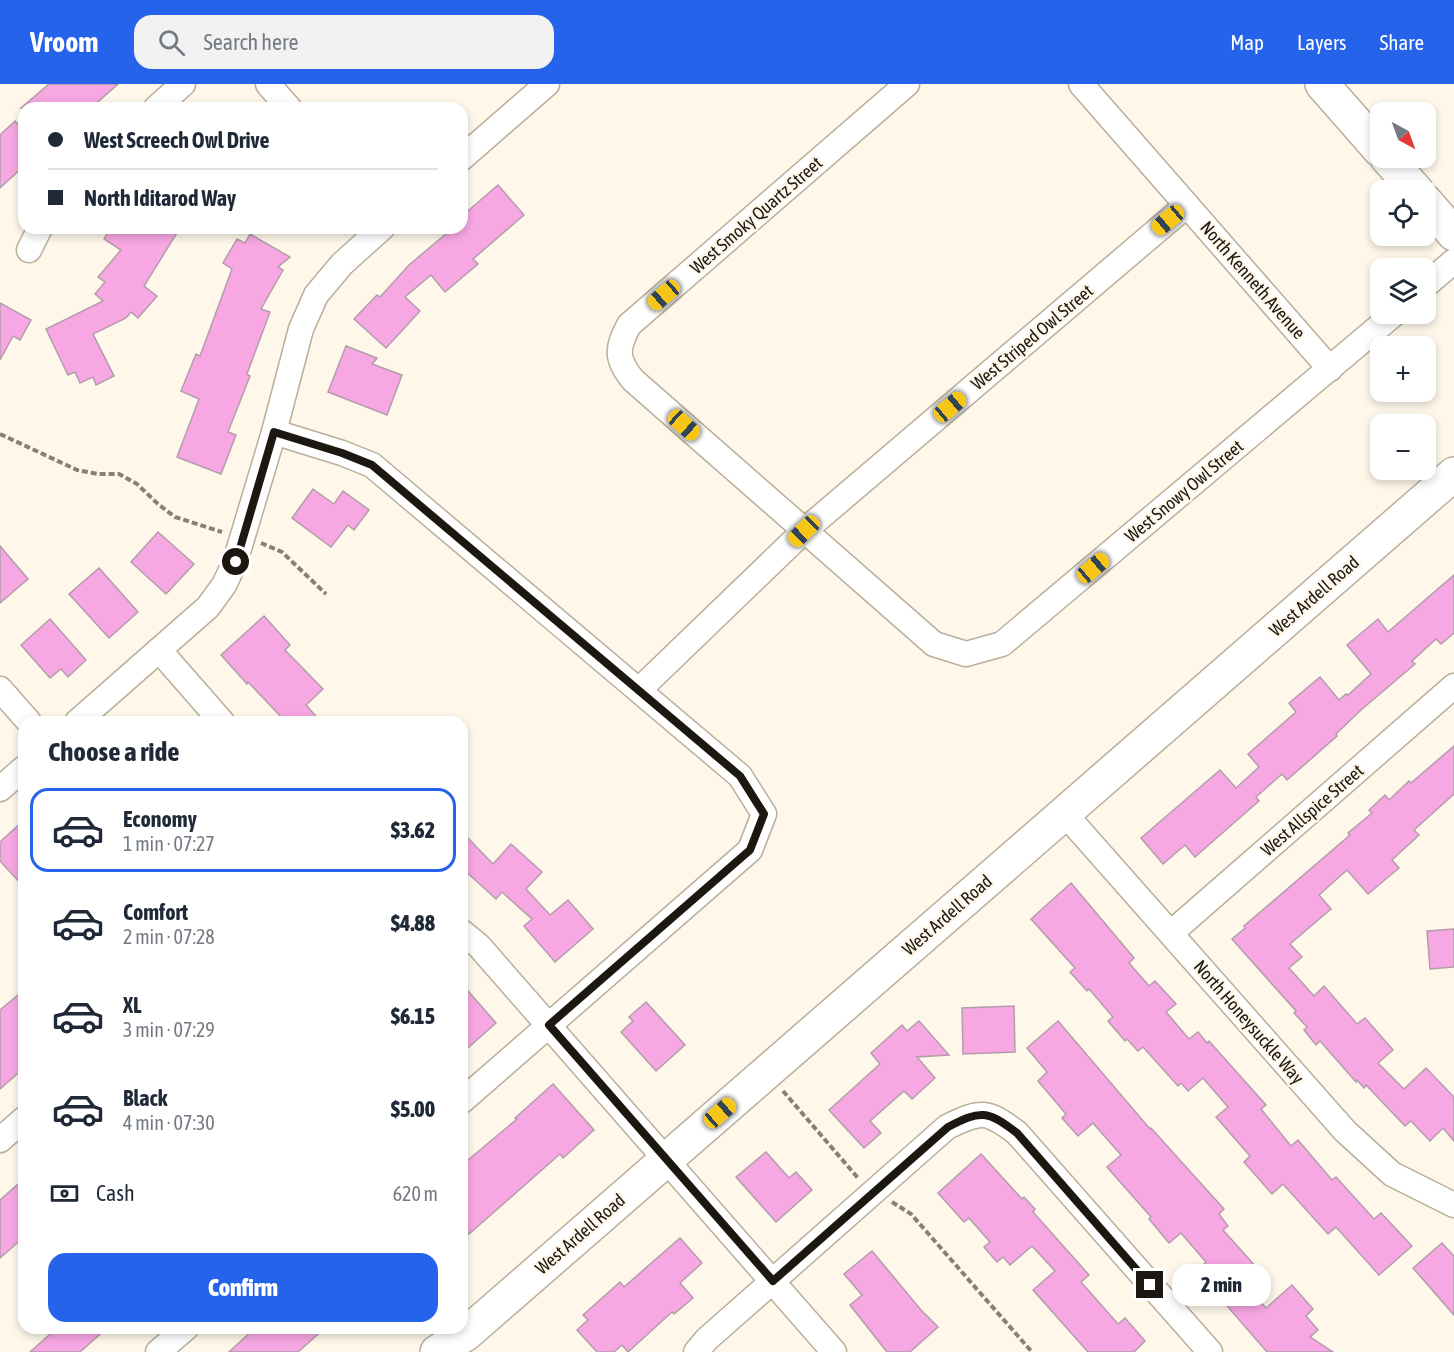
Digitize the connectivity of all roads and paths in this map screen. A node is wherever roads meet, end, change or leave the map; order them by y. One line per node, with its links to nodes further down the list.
1 (183, 84): 7 (street)
2 (268, 84): 8 (street)
3 (547, 84): 10 (street)
4 (907, 84): 26 (street, West Smoky Quartz Street)
5 (1081, 84): 13 (street, North Kenneth Avenue)
6 (1322, 84): 9 (street)
7 (163, 102)
8 (284, 102)
9 (1370, 139)
10 (468, 153)
11 (1396, 168): 12 (street)
12 (1407, 180)
13 (1187, 205): 22 (street, North Kenneth Avenue); 26 (street, West Striped Owl Street)
14 (1436, 214): 17 (street)
15 (37, 234): 18 (street)
16 (375, 234): 23 (street)
17 (1454, 234)
18 (29, 250)
19 (1454, 261): 20 (street)
20 (1436, 277)
21 (1382, 324): 22 (street, West Snowy Owl Street)
22 (1330, 369): 26 (street, West Snowy Owl Street)
23 (274, 432): 27 (street); 32 (street)
24 (0, 434): 27 (path)
25 (1454, 474): 38 (street, West Ardell Road)
26 (804, 531): 32 (street, West Striped Owl Street)
27 (242, 538): 28 (path); 29 (street)
28 (326, 594)
29 (159, 650): 34 (street); 35 (street)
30 (1454, 686): 39 (street, West Allspice Street)
31 (0, 689): 33 (street)
32 (639, 690): 41 (street)
33 (24, 716)
34 (84, 716)
35 (217, 716)
36 (18, 773): 37 (street)
37 (0, 789)
38 (1065, 814): 39 (street, North Honeysuckle Way); 46 (street, West Ardell Road)
39 (1171, 933): 49 (street, North Honeysuckle Way)
40 (468, 937): 41 (street)
41 (549, 1025): 43 (street); 46 (street)
42 (777, 1084): 47 (path)
43 (468, 1096)
44 (18, 1124): 45 (street)
45 (0, 1140)
46 (667, 1159): 50 (street); 51 (street, West Ardell Road)
47 (862, 1183)
48 (890, 1201): 58 (path)
49 (1454, 1205)
50 (773, 1281): 56 (street); 57 (street); 59 (street)
51 (468, 1332)
52 (179, 1334): 54 (street)
53 (466, 1334): 55 (street, West Ardell Road)
54 (158, 1352)
55 (437, 1352)
56 (696, 1352)
57 (834, 1352)
58 (1032, 1352)
59 (1210, 1352)

